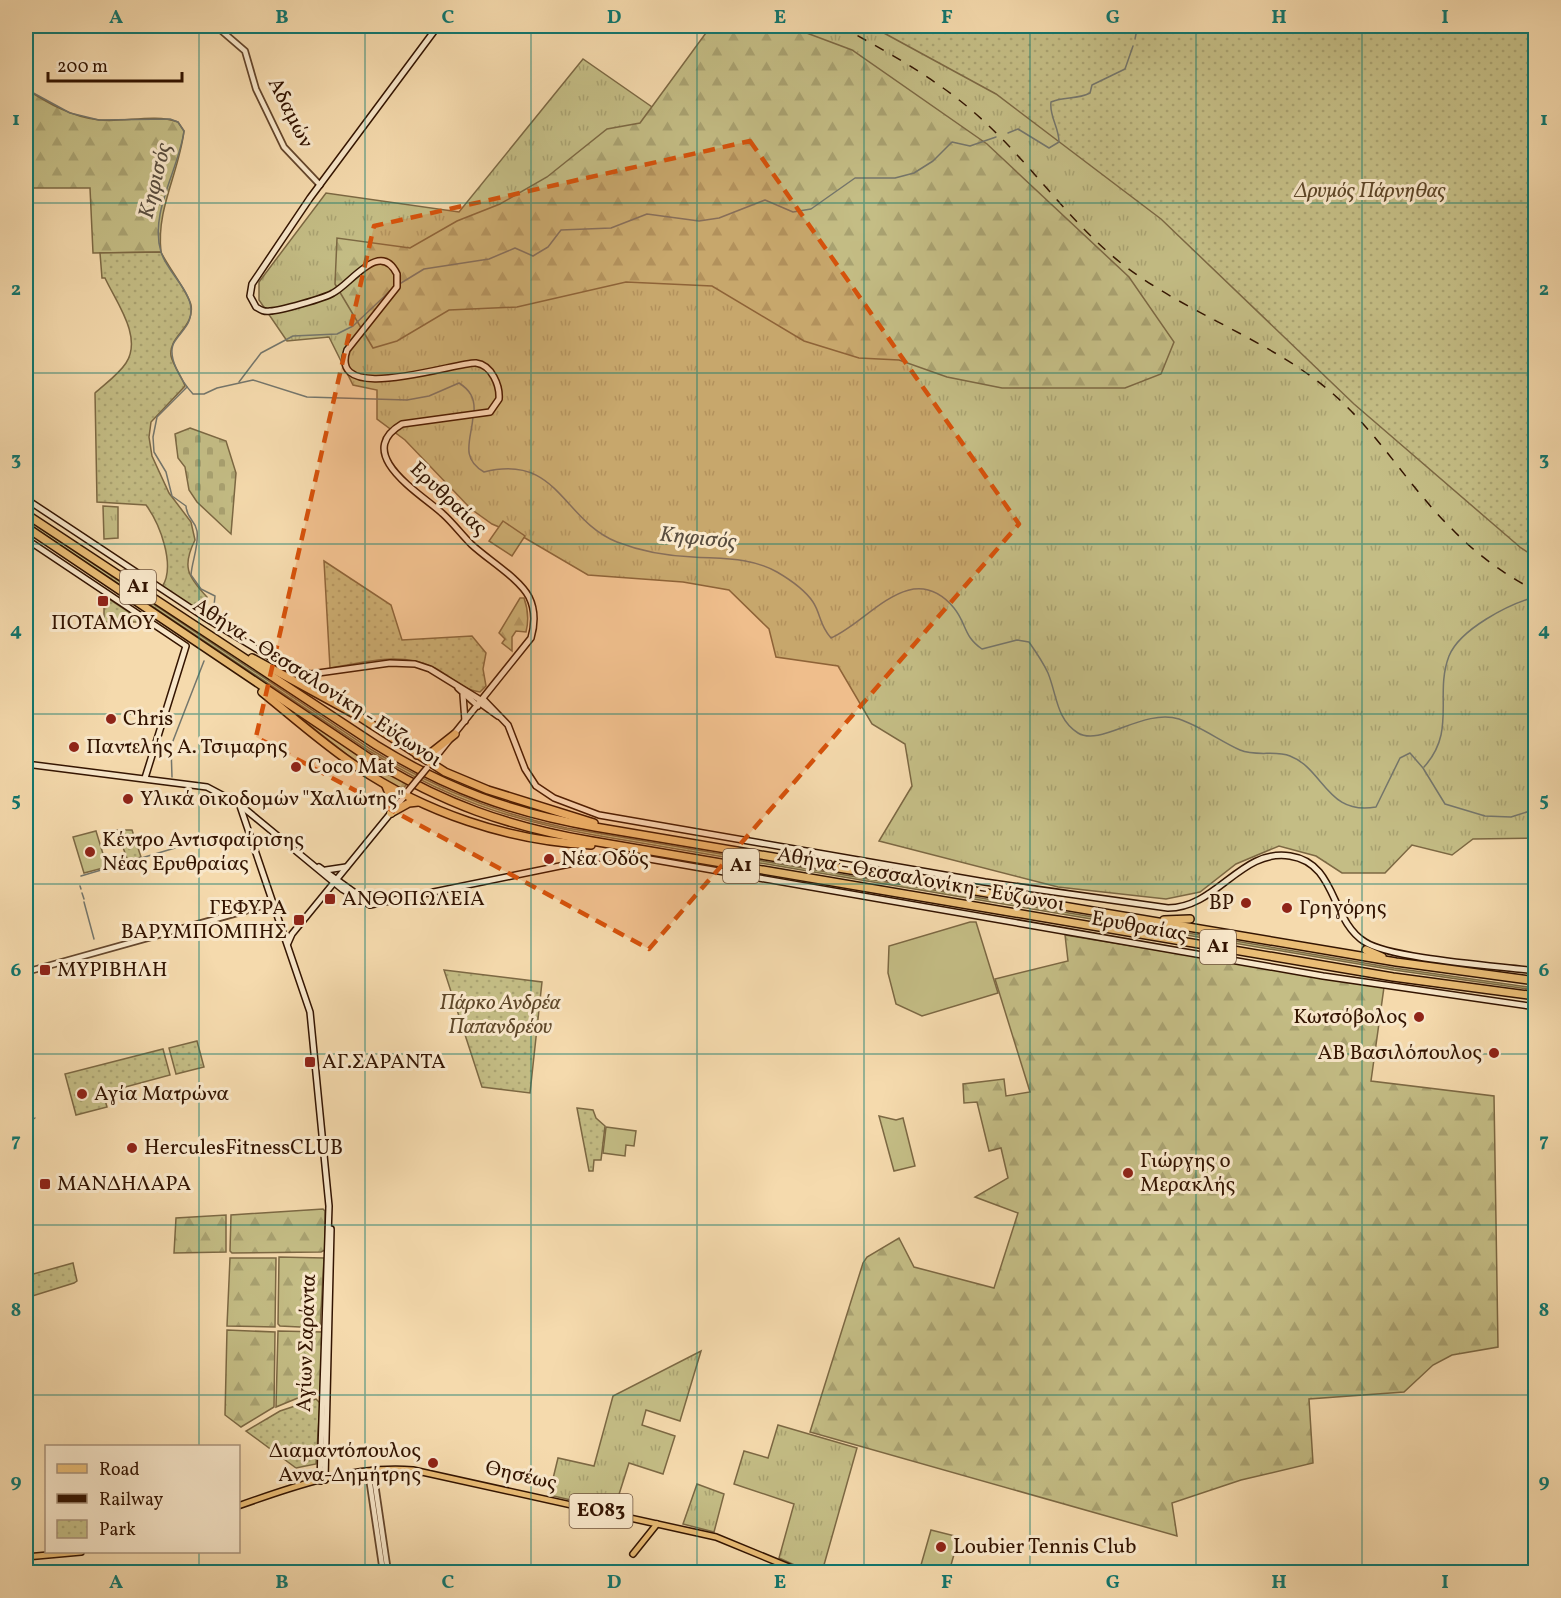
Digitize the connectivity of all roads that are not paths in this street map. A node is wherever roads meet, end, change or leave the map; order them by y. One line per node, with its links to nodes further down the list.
1 (216, 26): 3 (street, Αδαμών)
2 (438, 26): 3 (main road, Ερυθραίας)
3 (320, 185): 12 (main road, Ερυθραίας)
4 (26, 499): 10 (main road)
5 (26, 514): 8 (highway, Αθήνα - Θεσσαλονίκη - Εύζωνοι / Α1)
6 (26, 527): 9 (highway, Αθήνα - Θεσσαλονίκη - Εύζωνοι / Α1)
7 (26, 539): 21 (main road)
8 (229, 646): 18 (highway); 27 (highway, Αθήνα - Θεσσαλονίκη - Εύζωνοι / Α1)
9 (232, 667): 22 (highway); 28 (highway, Αθήνα - Θεσσαλονίκη - Εύζωνοι / Α1)
10 (450, 681): 11 (main road); 12 (main road)
11 (461, 691): 12 (main road); 16 (main road)
12 (481, 702): 13 (main road); 14 (main road, Ερυθραίας); 15 (main road)
13 (492, 713): 14 (main road); 15 (main road)
14 (472, 714): 16 (main road, Ερυθραίας)
15 (502, 718): 41 (main road)
16 (464, 723): 17 (main road, Ερυθραίας)
17 (455, 734): 18 (highway); 20 (main road, Ερυθραίας)
18 (415, 754): 20 (highway)
19 (26, 764): 21 (main road)
20 (429, 766): 23 (main road, Ερυθραίας, bridge); 27 (highway)
21 (145, 778): 25 (main road)
22 (384, 784): 23 (highway); 26 (highway)
23 (407, 793): 24 (highway); 26 (main road, Ερυθραίας)
24 (420, 803): 26 (highway); 28 (highway)
25 (239, 804): 30 (main road); 35 (main road)
26 (391, 813): 29 (main road, Ερυθραίας)
27 (623, 831): 37 (highway, Αθήνα - Θεσσαλονίκη - Εύζωνοι / Α1)
28 (621, 845): 44 (highway, Αθήνα - Θεσσαλονίκη - Εύζωνοι / Α1)
29 (347, 867): 30 (main road); 31 (main road, Ερυθραίας); 32 (main road)
30 (324, 872): 31 (main road); 33 (main road)
31 (336, 881): 32 (main road, Ερυθραίας); 33 (main road, Ερυθραίας); 34 (main road, Ερυθραίας)
32 (350, 890): 34 (main road, Ερυθραίας)
33 (326, 893): 38 (main road, Ερυθραίας)
34 (385, 902): 45 (main road, Ερυθραίας)
35 (273, 903): 38 (main road, Αγίων Σαράντα); 42 (street)
36 (1190, 919): 37 (highway)
37 (1150, 920): 40 (highway, Αθήνα - Θεσσαλονίκη - Εύζωνοι / Α1)
38 (288, 943): 47 (main road, Αγίων Σαράντα)
39 (1366, 950): 40 (highway)
40 (1396, 962): 43 (highway, Αθήνα - Θεσσαλονίκη - Εύζωνοι / Α1)
41 (1536, 971)
42 (26, 972)
43 (1536, 981)
44 (1536, 996)
45 (1536, 1007)
46 (370, 1471): 47 (main road, ΕΟ83); 49 (main road, Θησέως / ΕΟ83); 53 (street); 54 (street)
47 (323, 1480): 48 (main road, ΕΟ83)
48 (240, 1505)
49 (657, 1524): 51 (main road); 55 (main road, Θησέως / ΕΟ83)
50 (63, 1553): 52 (main road)
51 (633, 1554)
52 (26, 1557)
53 (383, 1572)
54 (388, 1572)
55 (801, 1572)

